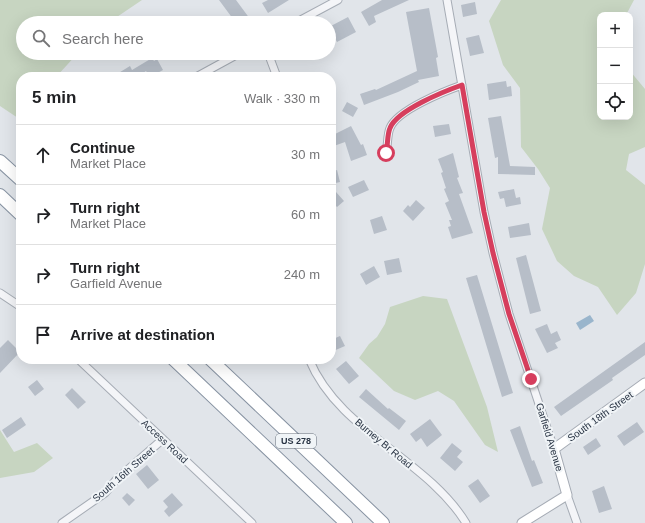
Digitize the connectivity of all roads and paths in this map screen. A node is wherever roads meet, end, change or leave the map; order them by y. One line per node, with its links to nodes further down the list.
1 (338, 0): 3 (street)
2 (447, 0): 8 (street, Garfield Avenue)
3 (308, 16)
4 (227, 60): 6 (street)
5 (271, 60): 7 (street)
6 (205, 72)
7 (275, 72)
8 (462, 85): 9 (street); 22 (street, Garfield Avenue)
9 (386, 153)
10 (0, 160): 11 (highway)
11 (16, 175)
12 (0, 195): 13 (highway)
13 (16, 210)
14 (0, 293): 15 (street)
15 (16, 303)
16 (83, 364): 21 (street, Access Road)
17 (178, 364): 26 (highway, US 278)
18 (215, 364): 27 (highway, US 278)
19 (312, 364): 28 (street, Burney Br Road)
20 (645, 383): 22 (street, South 18th Street)
21 (163, 439): 24 (street, South 16th Street); 25 (street, Access Road)
22 (554, 449): 23 (street, Garfield Avenue)
23 (567, 495): 29 (street); 30 (street, Garfield Avenue)
24 (62, 523)
25 (252, 523)
26 (346, 523)
27 (383, 523)
28 (466, 523)
29 (522, 523)
30 (577, 523)

